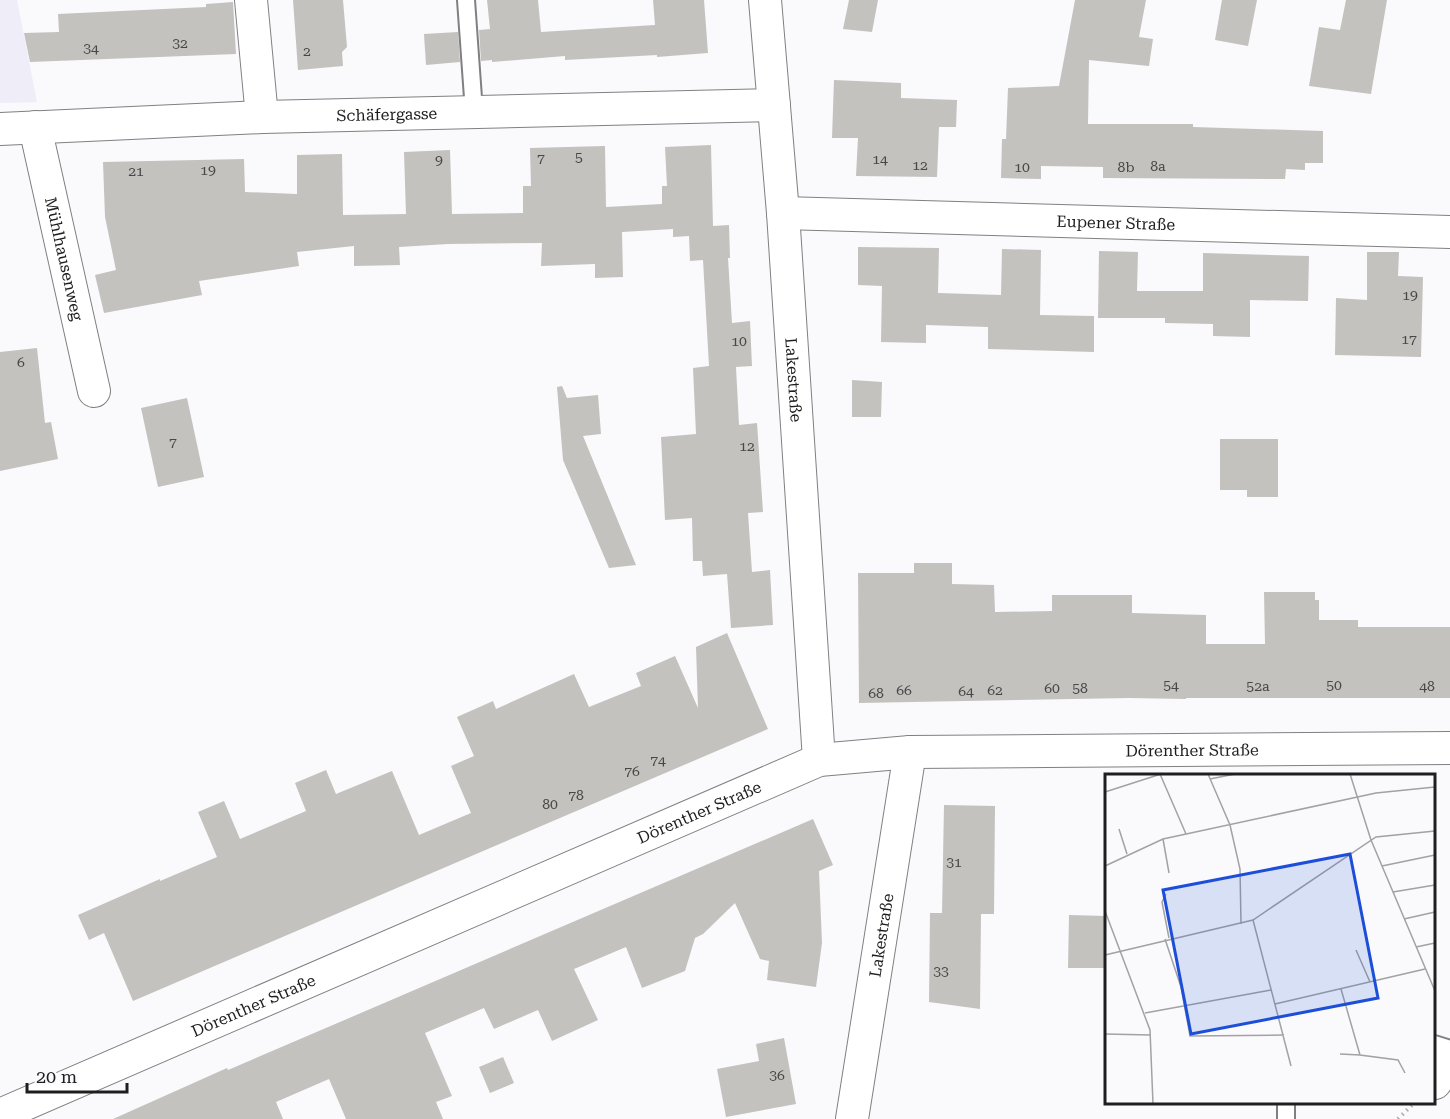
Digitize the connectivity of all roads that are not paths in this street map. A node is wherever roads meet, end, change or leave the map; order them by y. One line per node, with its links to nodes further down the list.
1 (251, 0): 6 (street)
2 (466, 0): 5 (lane)
3 (765, 0): 4 (street, Lakestraße)
4 (774, 105): 5 (street, Schäfergasse); 9 (street, Lakestraße)
5 (474, 112): 6 (street, Schäfergasse)
6 (262, 117): 7 (street, Schäfergasse)
7 (35, 127): 8 (street, Schäfergasse); 11 (street, Mühlhausenweg)
8 (0, 129)
9 (783, 213): 10 (street, Eupener Straße); 14 (street, Lakestraße)
10 (1450, 232)
11 (94, 391)
12 (1450, 748): 13 (street, Dörenther Straße)
13 (910, 752): 14 (street, Dörenther Straße); 18 (street, Lakestraße)
14 (819, 760): 17 (street, Dörenther Straße)
15 (1435, 1044): 16 (lane)
16 (1450, 1049)
17 (0, 1115)
18 (852, 1119)

